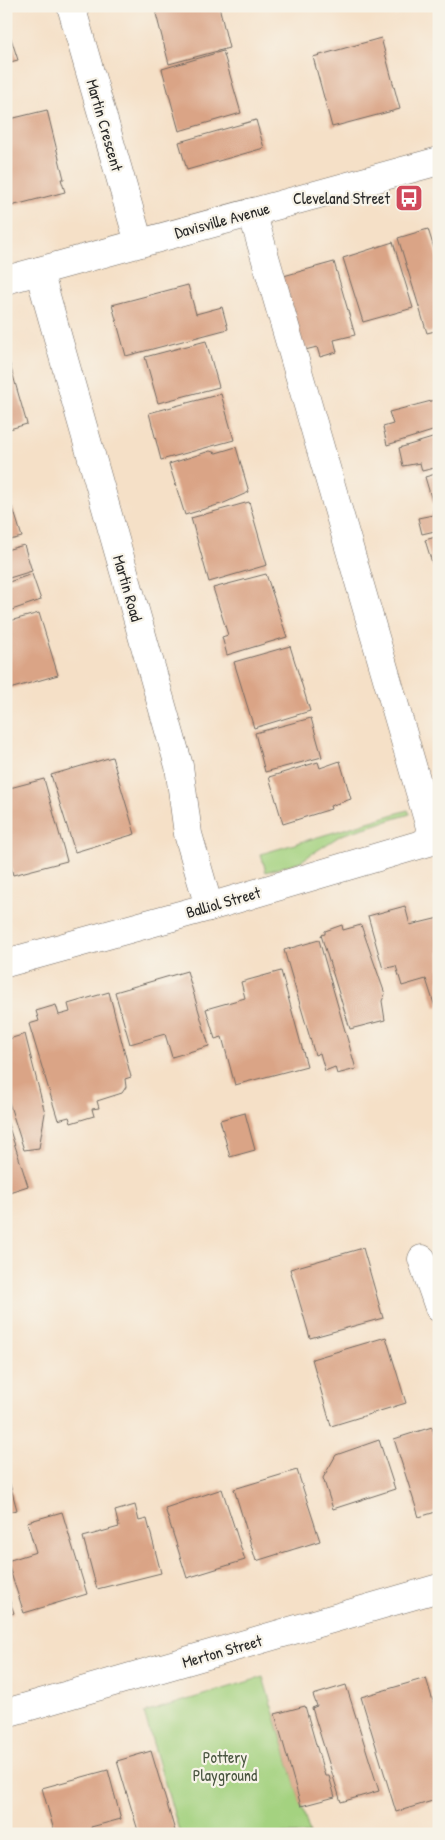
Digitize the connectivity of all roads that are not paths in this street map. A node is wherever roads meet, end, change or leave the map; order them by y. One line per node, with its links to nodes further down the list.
1 (71, 6): 4 (street, Martin Crescent)
2 (439, 161): 3 (street, Davisville Avenue)
3 (252, 212): 4 (street, Davisville Avenue); 7 (street)
4 (139, 243): 5 (street, Davisville Avenue)
5 (39, 271): 6 (street, Davisville Avenue); 8 (street, Martin Road)
6 (6, 280)
7 (436, 840): 8 (street, Balliol Street)
8 (209, 906): 9 (street, Balliol Street)
9 (6, 963)
10 (422, 1259): 11 (street)
11 (439, 1308)
12 (439, 1588): 13 (street, Merton Street)
13 (6, 1713)

